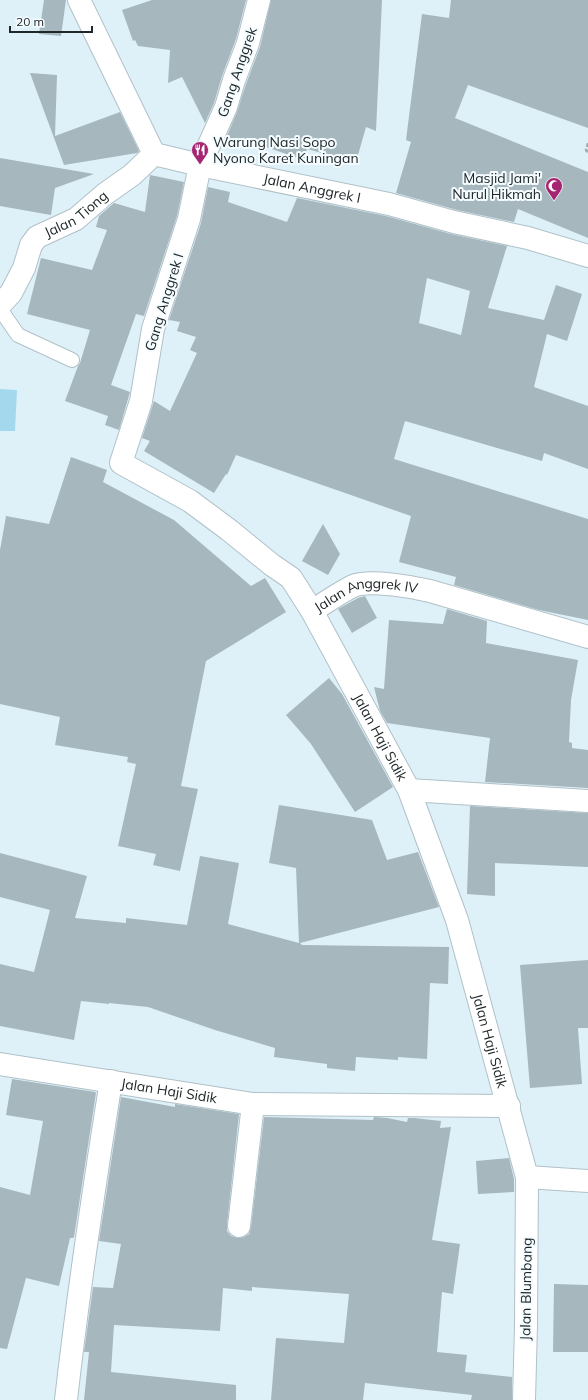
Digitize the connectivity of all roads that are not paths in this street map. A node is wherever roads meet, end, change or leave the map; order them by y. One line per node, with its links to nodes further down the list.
1 (79, 0): 3 (street)
2 (260, 0): 4 (street, Gang Anggrek)
3 (154, 154): 4 (street, Jalan Anggrek I); 6 (street, Jalan Tiong)
4 (200, 165): 5 (street, Jalan Anggrek I); 9 (street, Gang Anggrek I)
5 (588, 256)
6 (0, 305)
7 (0, 309): 8 (lane)
8 (72, 360)
9 (121, 463): 10 (street, Jalan Anggrek IV)
10 (312, 611): 11 (street, Jalan Anggrek IV); 12 (street, Jalan Haji Sidik)
11 (586, 632)
12 (409, 790): 13 (street); 17 (street, Jalan Haji Sidik)
13 (588, 801)
14 (0, 1064): 15 (street, Jalan Haji Sidik)
15 (111, 1081): 16 (street, Jalan Haji Sidik); 21 (street, Jalan Haji Sidik)
16 (253, 1104): 17 (street, Jalan Haji Sidik); 20 (street)
17 (509, 1106): 18 (street, Jalan Blumbang)
18 (527, 1177): 19 (street); 22 (street, Jalan Blumbang)
19 (588, 1180)
20 (239, 1226)
21 (66, 1400)
22 (524, 1400)

